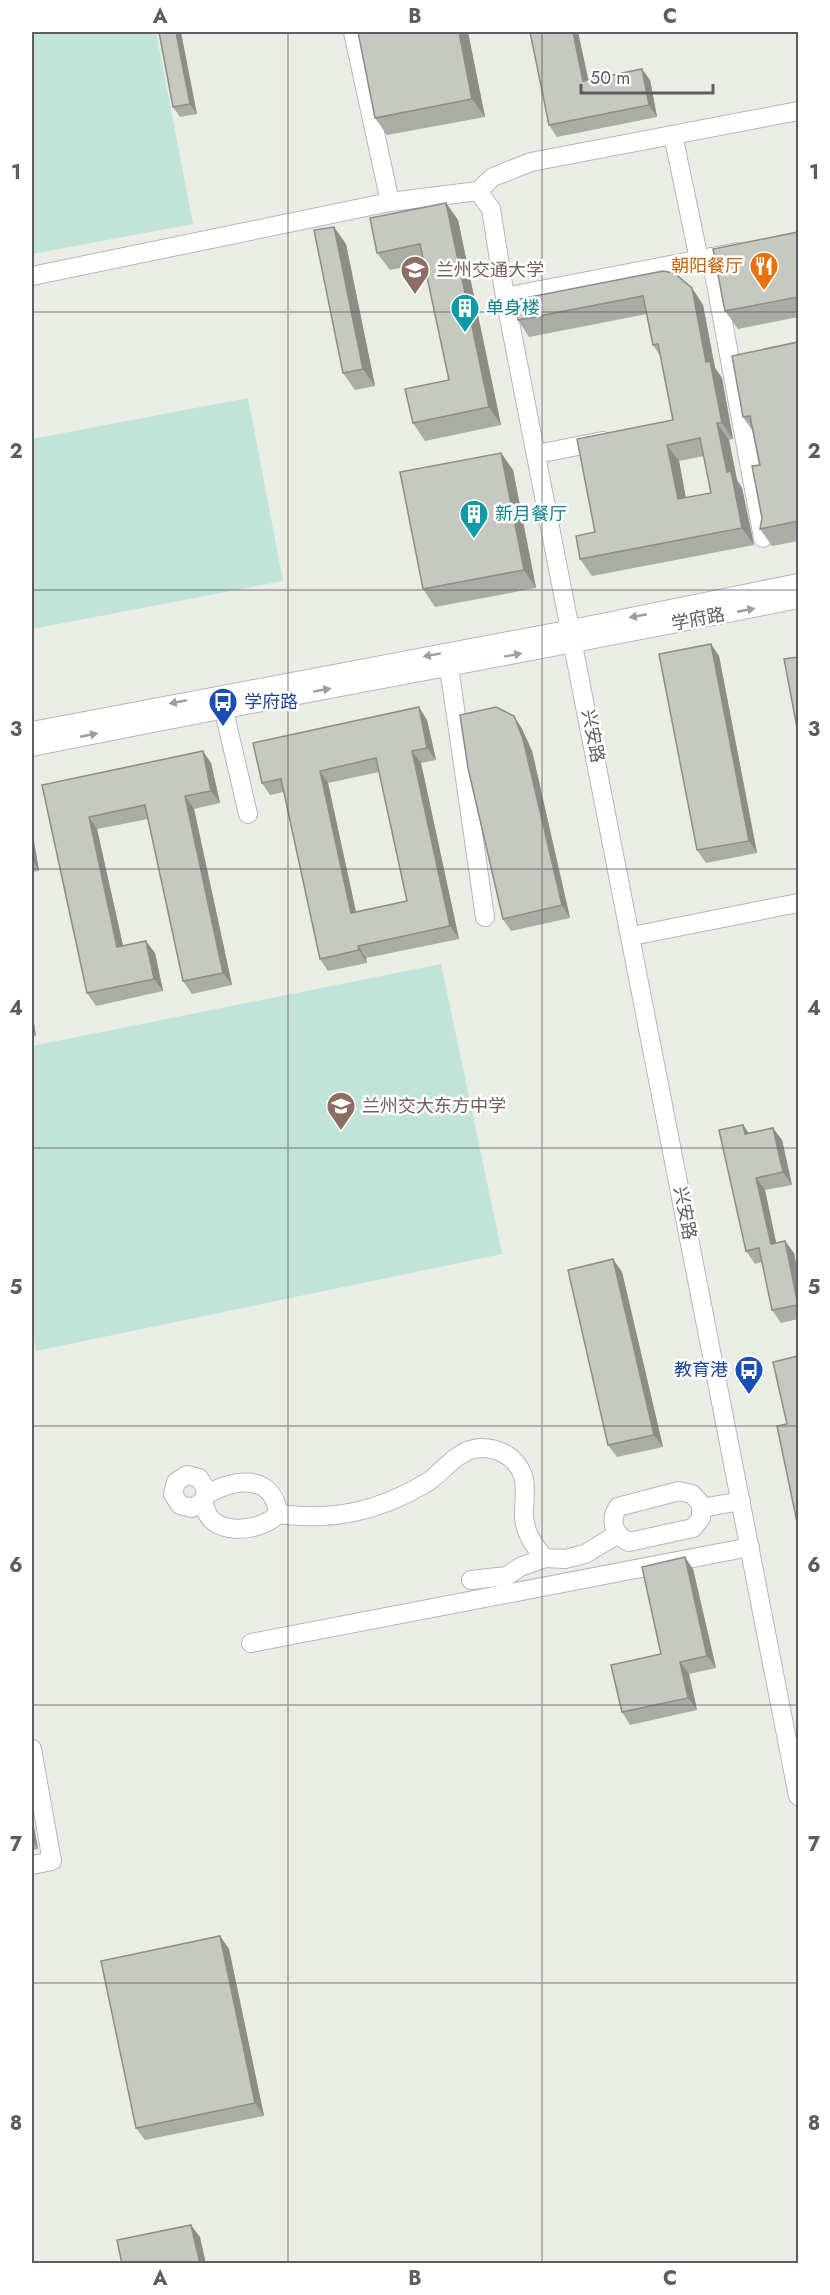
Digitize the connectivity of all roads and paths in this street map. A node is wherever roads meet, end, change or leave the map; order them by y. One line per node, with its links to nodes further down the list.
1 (353, 32): 5 (street)
2 (798, 111): 3 (street)
3 (673, 135): 4 (street); 7 (street)
4 (478, 191): 5 (street); 9 (street, 兴安路)
5 (390, 202): 8 (street)
6 (755, 249): 7 (street)
7 (705, 258): 9 (street); 12 (street)
8 (32, 276)
9 (505, 297): 11 (street, 兴安路)
10 (623, 437): 11 (street)
11 (537, 454): 15 (street, 兴安路)
12 (764, 538)
13 (798, 583): 15 (street, 学府路, one-way to 15)
14 (798, 599): 15 (street, 学府路, one-way to 14)
15 (574, 637): 16 (street, 学府路, one-way to 15); 17 (street, 学府路, one-way to 17); 23 (street, 兴安路)
16 (449, 667): 17 (street, 学府路, one-way to 16); 22 (street)
17 (221, 701): 18 (street, 学府路, one-way to 18); 19 (street, 学府路, one-way to 17); 20 (street)
18 (32, 731)
19 (32, 747)
20 (248, 814)
21 (798, 903): 23 (street)
22 (485, 916)
23 (632, 936): 24 (street, 兴安路)
24 (741, 1501): 25 (street); 28 (street, 兴安路)
25 (702, 1508): 27 (street); 27 (street)
26 (278, 1514): 26 (street); 29 (street)
27 (618, 1534): 29 (street)
28 (750, 1547): 31 (street); 33 (street, 兴安路)
29 (545, 1558): 30 (street)
30 (471, 1581)
31 (251, 1643)
32 (32, 1749): 34 (street)
33 (798, 1796)
34 (32, 1865)

